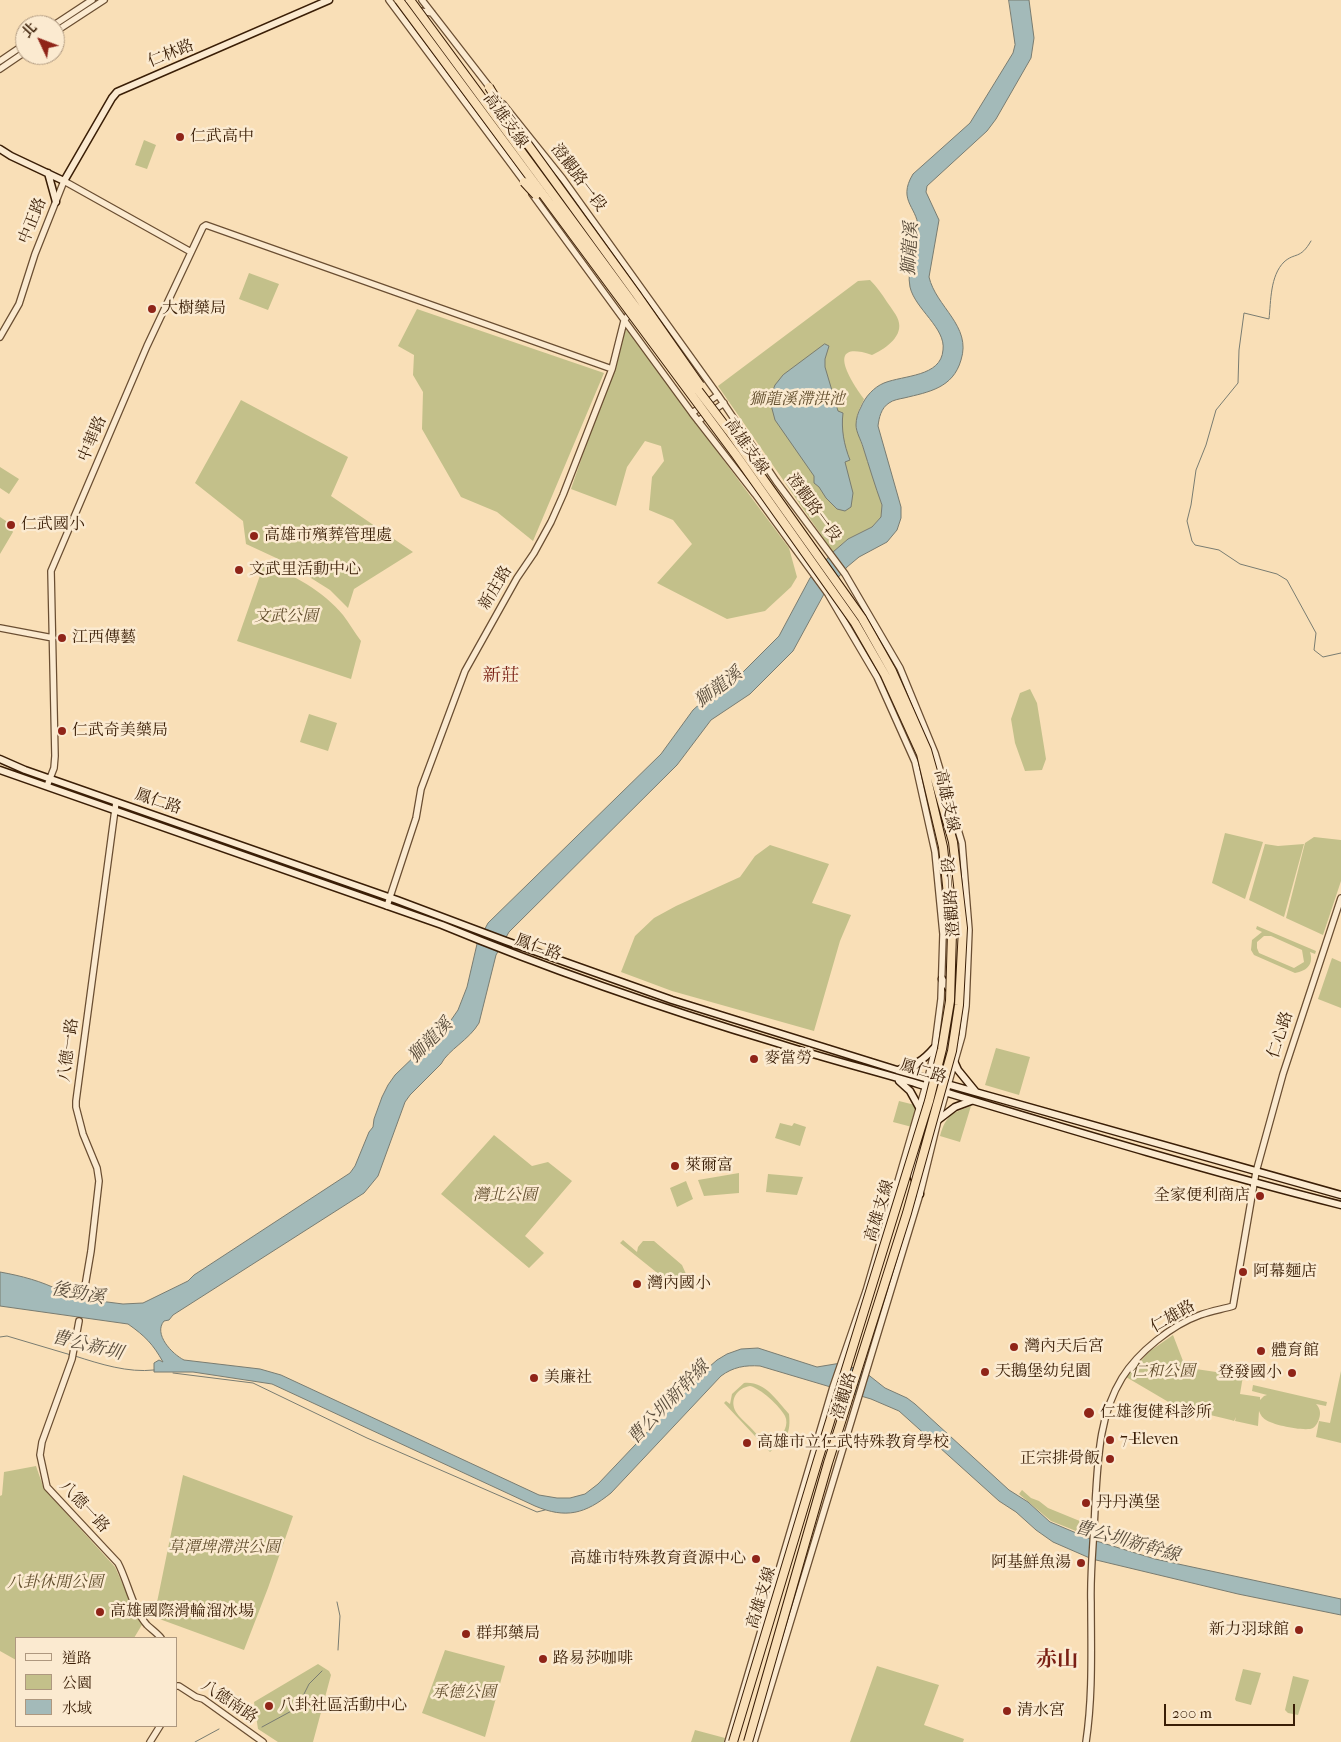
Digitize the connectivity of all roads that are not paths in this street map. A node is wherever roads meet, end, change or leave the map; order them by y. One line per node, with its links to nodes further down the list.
1 (92, 0): 9 (street)
2 (104, 0): 10 (street)
3 (329, 0): 18 (main road, 仁林路)
4 (389, 0): 7 (street, 澄觀路一段)
5 (422, 0): 8 (street, 澄觀路一段)
6 (405, 1): 7 (street); 8 (street); 31 (highway, 高雄支線, bridge); 32 (highway, 高雄支線, bridge)
7 (396, 9): 19 (street, 澄觀路一段)
8 (432, 13): 15 (street, 澄觀路一段)
9 (65, 18)
10 (65, 25)
11 (15, 51): 13 (street)
12 (15, 59): 14 (street)
13 (0, 61)
14 (0, 69)
15 (488, 87): 22 (street, 澄觀路一段); 31 (highway, bridge)
16 (0, 149): 17 (main road)
17 (48, 173): 18 (main road); 20 (main road)
18 (64, 180): 20 (street, 中正路); 21 (street)
19 (524, 182): 24 (street, 澄觀路一段); 32 (highway, bridge)
20 (56, 202): 25 (street, 中正路)
21 (191, 252): 26 (street, 中華路); 34 (street, 中華路)
22 (634, 277): 23 (street, 澄觀路一段); 24 (street)
23 (645, 292): 24 (street, 新庄路); 27 (street, 澄觀路一段)
24 (624, 321): 26 (street, 新庄路); 29 (street, 澄觀路一段)
25 (0, 337)
26 (612, 369): 44 (street, 新庄路)
27 (718, 394): 28 (street, 澄觀路一段); 29 (street)
28 (724, 403): 30 (street); 49 (street, 澄觀路一段)
29 (692, 413): 30 (street, 澄觀路一段)
30 (698, 421): 47 (street, 澄觀路一段)
31 (729, 431): 75 (highway, 高雄支線, bridge)
32 (736, 455): 74 (highway, 高雄支線, bridge)
33 (0, 628): 34 (street)
34 (53, 638): 41 (street, 中華路)
35 (0, 759): 38 (main road, 鳳仁路)
36 (0, 764): 38 (main road, 鳳仁路)
37 (0, 770): 40 (main road, 鳳仁路)
38 (25, 770): 41 (main road, 鳳仁路)
39 (0, 774): 40 (main road, 鳳仁路)
40 (21, 778): 42 (main road, 鳳仁路)
41 (50, 779): 42 (street, 中華路); 43 (main road, 鳳仁路)
42 (47, 786): 43 (main road, 鳳仁路)
43 (116, 806): 44 (main road, 鳳仁路); 46 (main road, 鳳仁路); 66 (street, 八德一路)
44 (390, 898): 46 (street, 新庄路); 50 (main road, 鳳仁路)
45 (1341, 898): 61 (street, 仁心路)
46 (387, 906): 51 (main road, 鳳仁路)
47 (942, 979): 48 (street, 澄觀路一段); 53 (main road)
48 (934, 1048): 50 (main road); 52 (street, 澄觀路一段)
49 (954, 1061): 54 (street, 澄觀路一段); 57 (main road)
50 (897, 1070): 52 (main road, 鳳仁路)
51 (894, 1077): 55 (main road, 鳳仁路); 59 (main road)
52 (928, 1078): 53 (main road, 鳳仁路); 55 (street, 澄觀路一段)
53 (938, 1081): 54 (main road, 鳳仁路); 56 (main road)
54 (948, 1084): 56 (street, 澄觀路); 57 (main road, 鳳仁路)
55 (926, 1087): 56 (main road, 鳳仁路); 59 (street, 澄觀路)
56 (941, 1092): 58 (main road, 鳳仁路); 60 (street, 澄觀路); 63 (main road)
57 (977, 1093): 61 (main road, 鳳仁路)
58 (971, 1101): 60 (main road); 62 (main road, 鳳仁路)
59 (920, 1109): 73 (street, 澄觀路)
60 (938, 1120): 63 (street, 澄觀路)
61 (1256, 1172): 62 (street, 仁心路); 64 (main road, 鳳仁路)
62 (1253, 1183): 65 (main road, 鳳仁路); 77 (street, 仁雄路)
63 (920, 1194): 76 (street, 澄觀路)
64 (1341, 1196)
65 (1341, 1205)
66 (83, 1298)
67 (79, 1321): 68 (street, 八德一路)
68 (160, 1637)
69 (178, 1686): 72 (street, 八德南路)
70 (159, 1727): 71 (street)
71 (150, 1742)
72 (263, 1742)
73 (728, 1742)
74 (733, 1742)
75 (748, 1742)
76 (754, 1742)
77 (1086, 1742)

